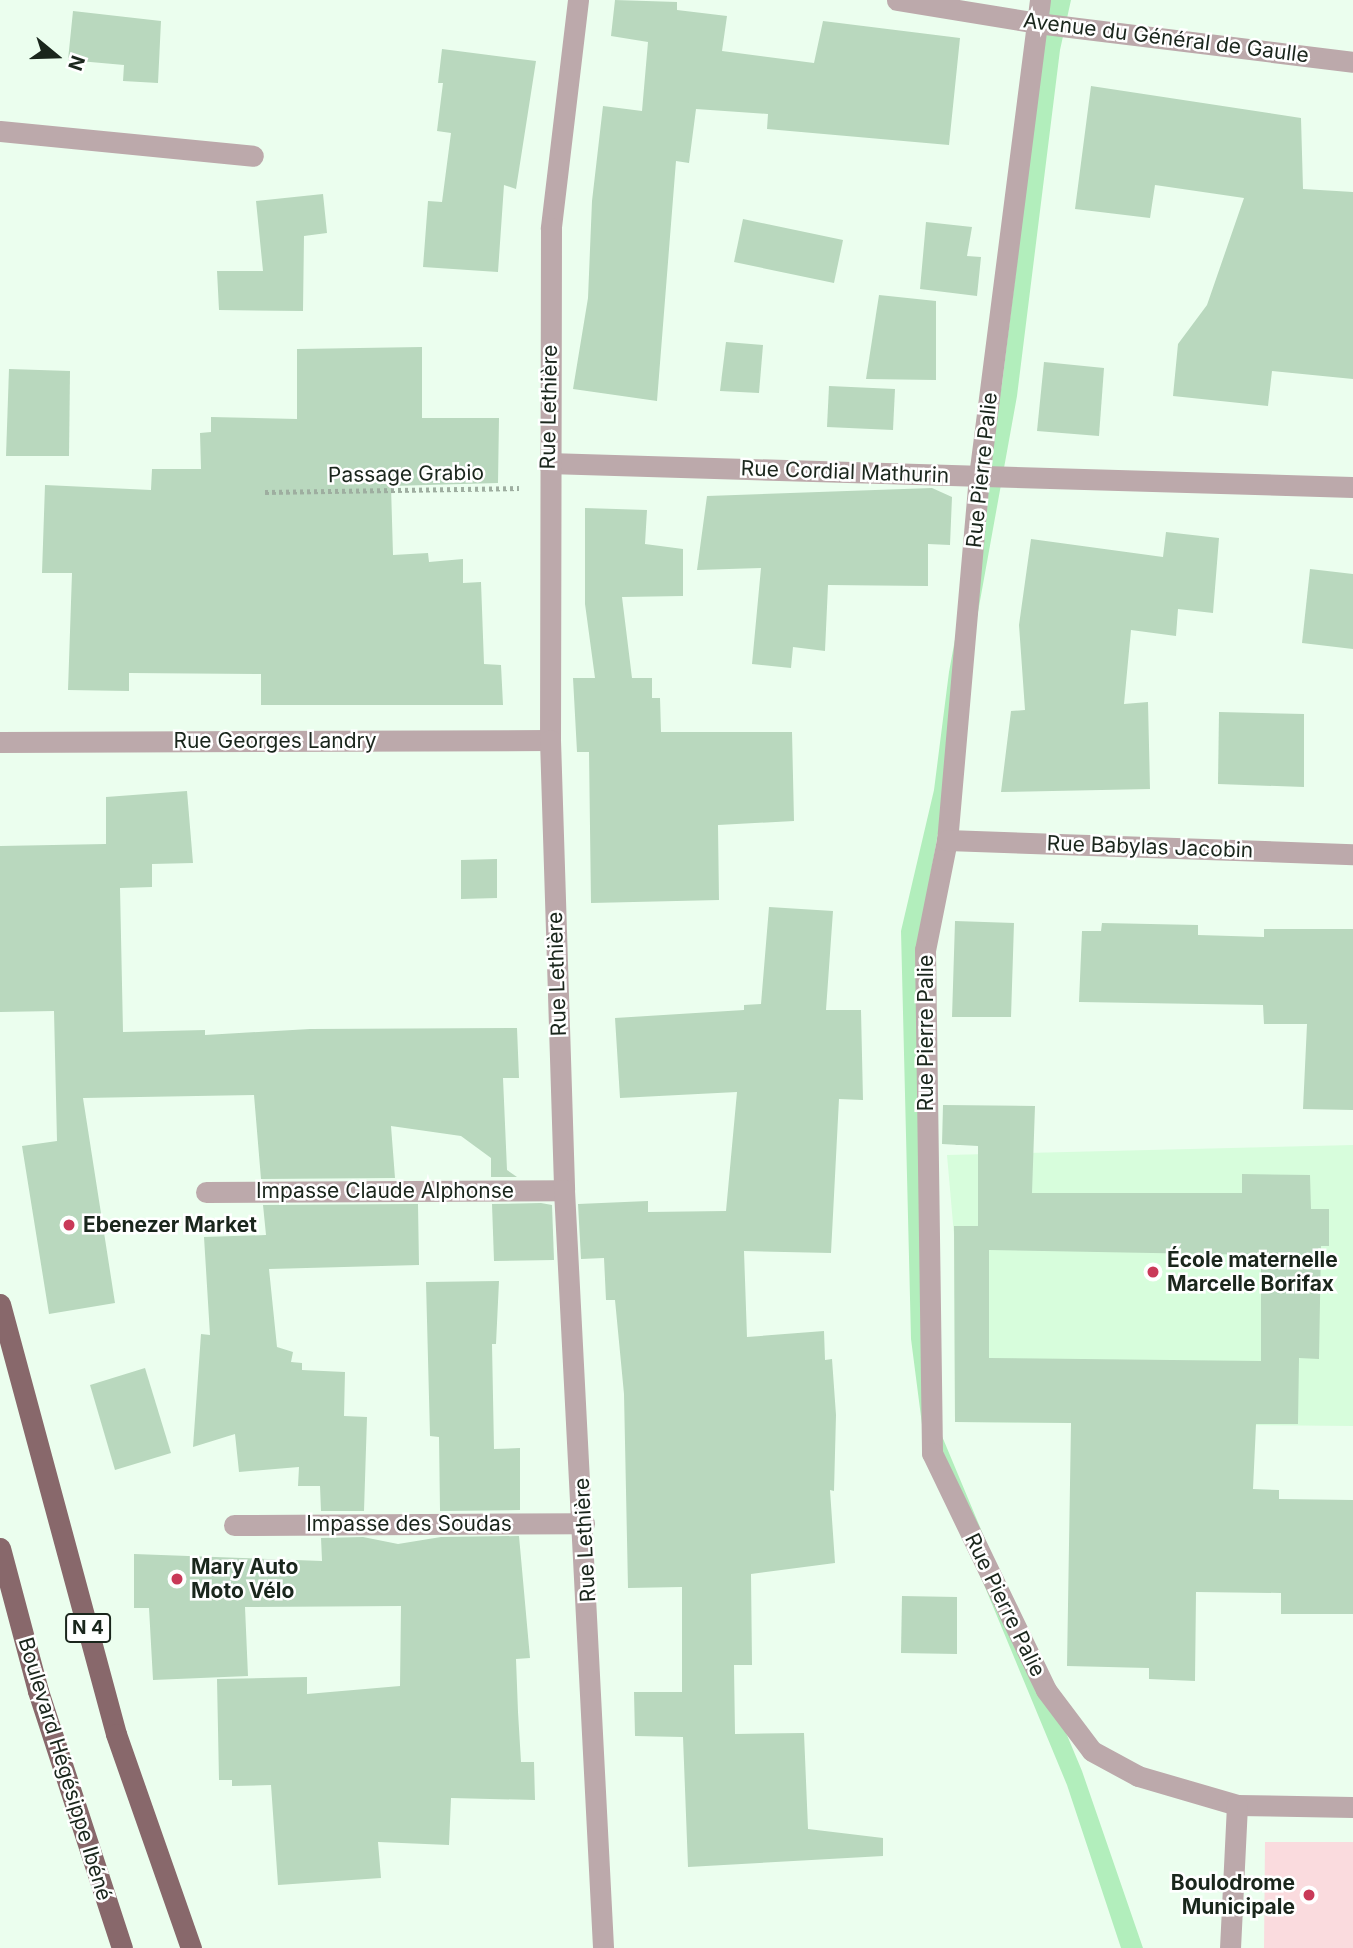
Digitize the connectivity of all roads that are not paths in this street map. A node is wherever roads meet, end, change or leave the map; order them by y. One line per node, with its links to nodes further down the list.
1 (578, 0): 8 (street, Rue Lethière)
2 (897, 0): 4 (street, Avenue du Général de Gaulle)
3 (1040, 0): 4 (street, Rue Pierre Palie)
4 (1037, 23): 5 (street, Avenue du Général de Gaulle); 9 (street, Rue Pierre Palie)
5 (1353, 62)
6 (0, 131): 7 (street)
7 (253, 156)
8 (548, 463): 9 (street, Rue Cordial Mathurin); 11 (street, Rue Lethière)
9 (979, 476): 10 (street, Rue Cordial Mathurin); 13 (street, Rue Pierre Palie)
10 (1353, 486)
11 (550, 740): 12 (street, Rue Georges Landry); 15 (street, Rue Lethière)
12 (0, 742)
13 (947, 840): 14 (street, Rue Babylas Jacobin); 21 (street, Rue Pierre Palie)
14 (1353, 854)
15 (564, 1190): 16 (street, Impasse Claude Alphonse); 18 (street, Rue Lethière)
16 (206, 1192)
17 (0, 1304): 24 (main road, N 4)
18 (584, 1523): 19 (street, Impasse des Soudas); 25 (street, Rue Lethière)
19 (234, 1525)
20 (0, 1548): 23 (main road, Boulevard Hégésippe Ibéné)
21 (1237, 1805): 22 (street, Rue Pierre Palie); 26 (street)
22 (1353, 1807)
23 (122, 1948)
24 (191, 1948)
25 (603, 1948)
26 (1230, 1948)

